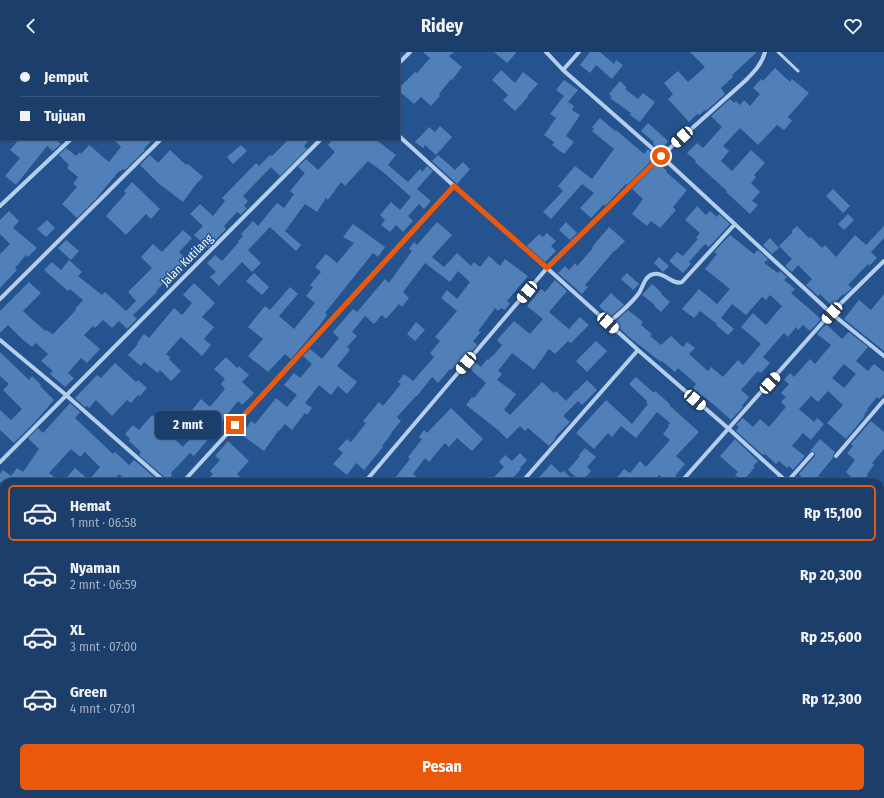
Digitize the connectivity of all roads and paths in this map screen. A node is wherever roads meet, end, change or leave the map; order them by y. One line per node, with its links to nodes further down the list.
1 (410, 52): 6 (street)
2 (546, 52): 7 (street)
3 (579, 52): 7 (street)
4 (765, 52): 13 (street)
5 (778, 52): 8 (lane)
6 (400, 62)
7 (564, 70): 13 (street)
8 (798, 71)
9 (400, 137): 14 (street)
10 (70, 140): 15 (street)
11 (160, 140): 19 (street)
12 (320, 140): 25 (street, Jalan Kutilang)
13 (661, 156): 16 (street); 18 (street)
14 (454, 186): 18 (street); 32 (street)
15 (0, 206)
16 (735, 224): 20 (street); 21 (street)
17 (884, 261): 20 (street)
18 (547, 268): 21 (street); 33 (street)
19 (0, 299)
20 (832, 313): 24 (street); 27 (street)
21 (608, 323): 23 (street)
22 (0, 340): 25 (street)
23 (638, 350): 27 (street); 34 (street)
24 (884, 356)
25 (66, 395): 30 (street, Jalan Kutilang); 31 (street)
26 (884, 400): 29 (street)
27 (729, 429): 35 (street); 36 (street)
28 (812, 454): 37 (street)
29 (836, 456)
30 (0, 462)
31 (160, 478)
32 (187, 478)
33 (368, 478)
34 (526, 478)
35 (685, 478)
36 (783, 478)
37 (791, 478)

